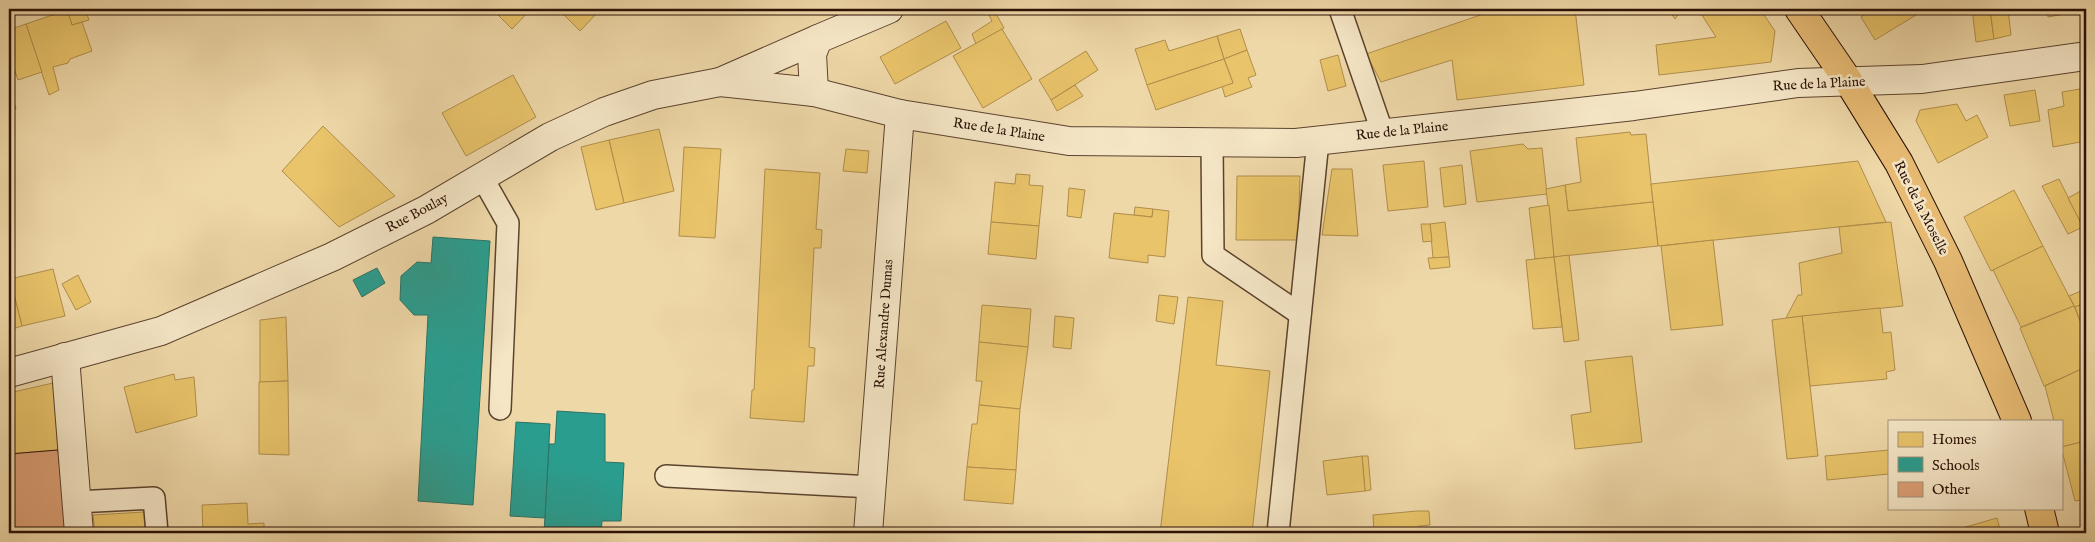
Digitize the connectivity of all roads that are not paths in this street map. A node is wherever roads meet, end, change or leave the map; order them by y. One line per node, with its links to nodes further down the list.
1 (889, 9): 4 (street, Rue Boulay)
2 (1340, 9): 10 (lane)
3 (1799, 9): 7 (main road, Rue de la Moselle)
4 (818, 39): 6 (street, Rue Boulay); 8 (street)
5 (2086, 56): 7 (street, Rue de la Plaine)
6 (720, 82): 8 (street, Rue de la Plaine); 13 (street, Rue Boulay)
7 (1849, 82): 10 (street, Rue de la Plaine); 18 (main road, Rue de la Moselle)
8 (814, 92): 9 (street, Rue de la Plaine)
9 (900, 114): 12 (street, Rue de la Plaine); 20 (street, Rue Alexandre Dumas)
10 (1383, 134): 11 (street, Rue de la Plaine)
11 (1318, 141): 12 (street, Rue de la Plaine); 14 (lane)
12 (1212, 142): 14 (lane)
13 (482, 177): 15 (street, Rue Boulay); 17 (lane)
14 (1300, 314): 26 (lane)
15 (65, 358): 16 (street, Rue Boulay); 21 (street)
16 (9, 372)
17 (500, 409)
18 (2018, 420)
19 (666, 476): 20 (lane)
20 (872, 487): 25 (street, Rue Alexandre Dumas)
21 (76, 502): 23 (street); 24 (lane)
22 (2039, 510): 27 (main road)
23 (79, 533)
24 (156, 533)
25 (868, 533)
26 (1278, 533)
27 (2045, 533)

